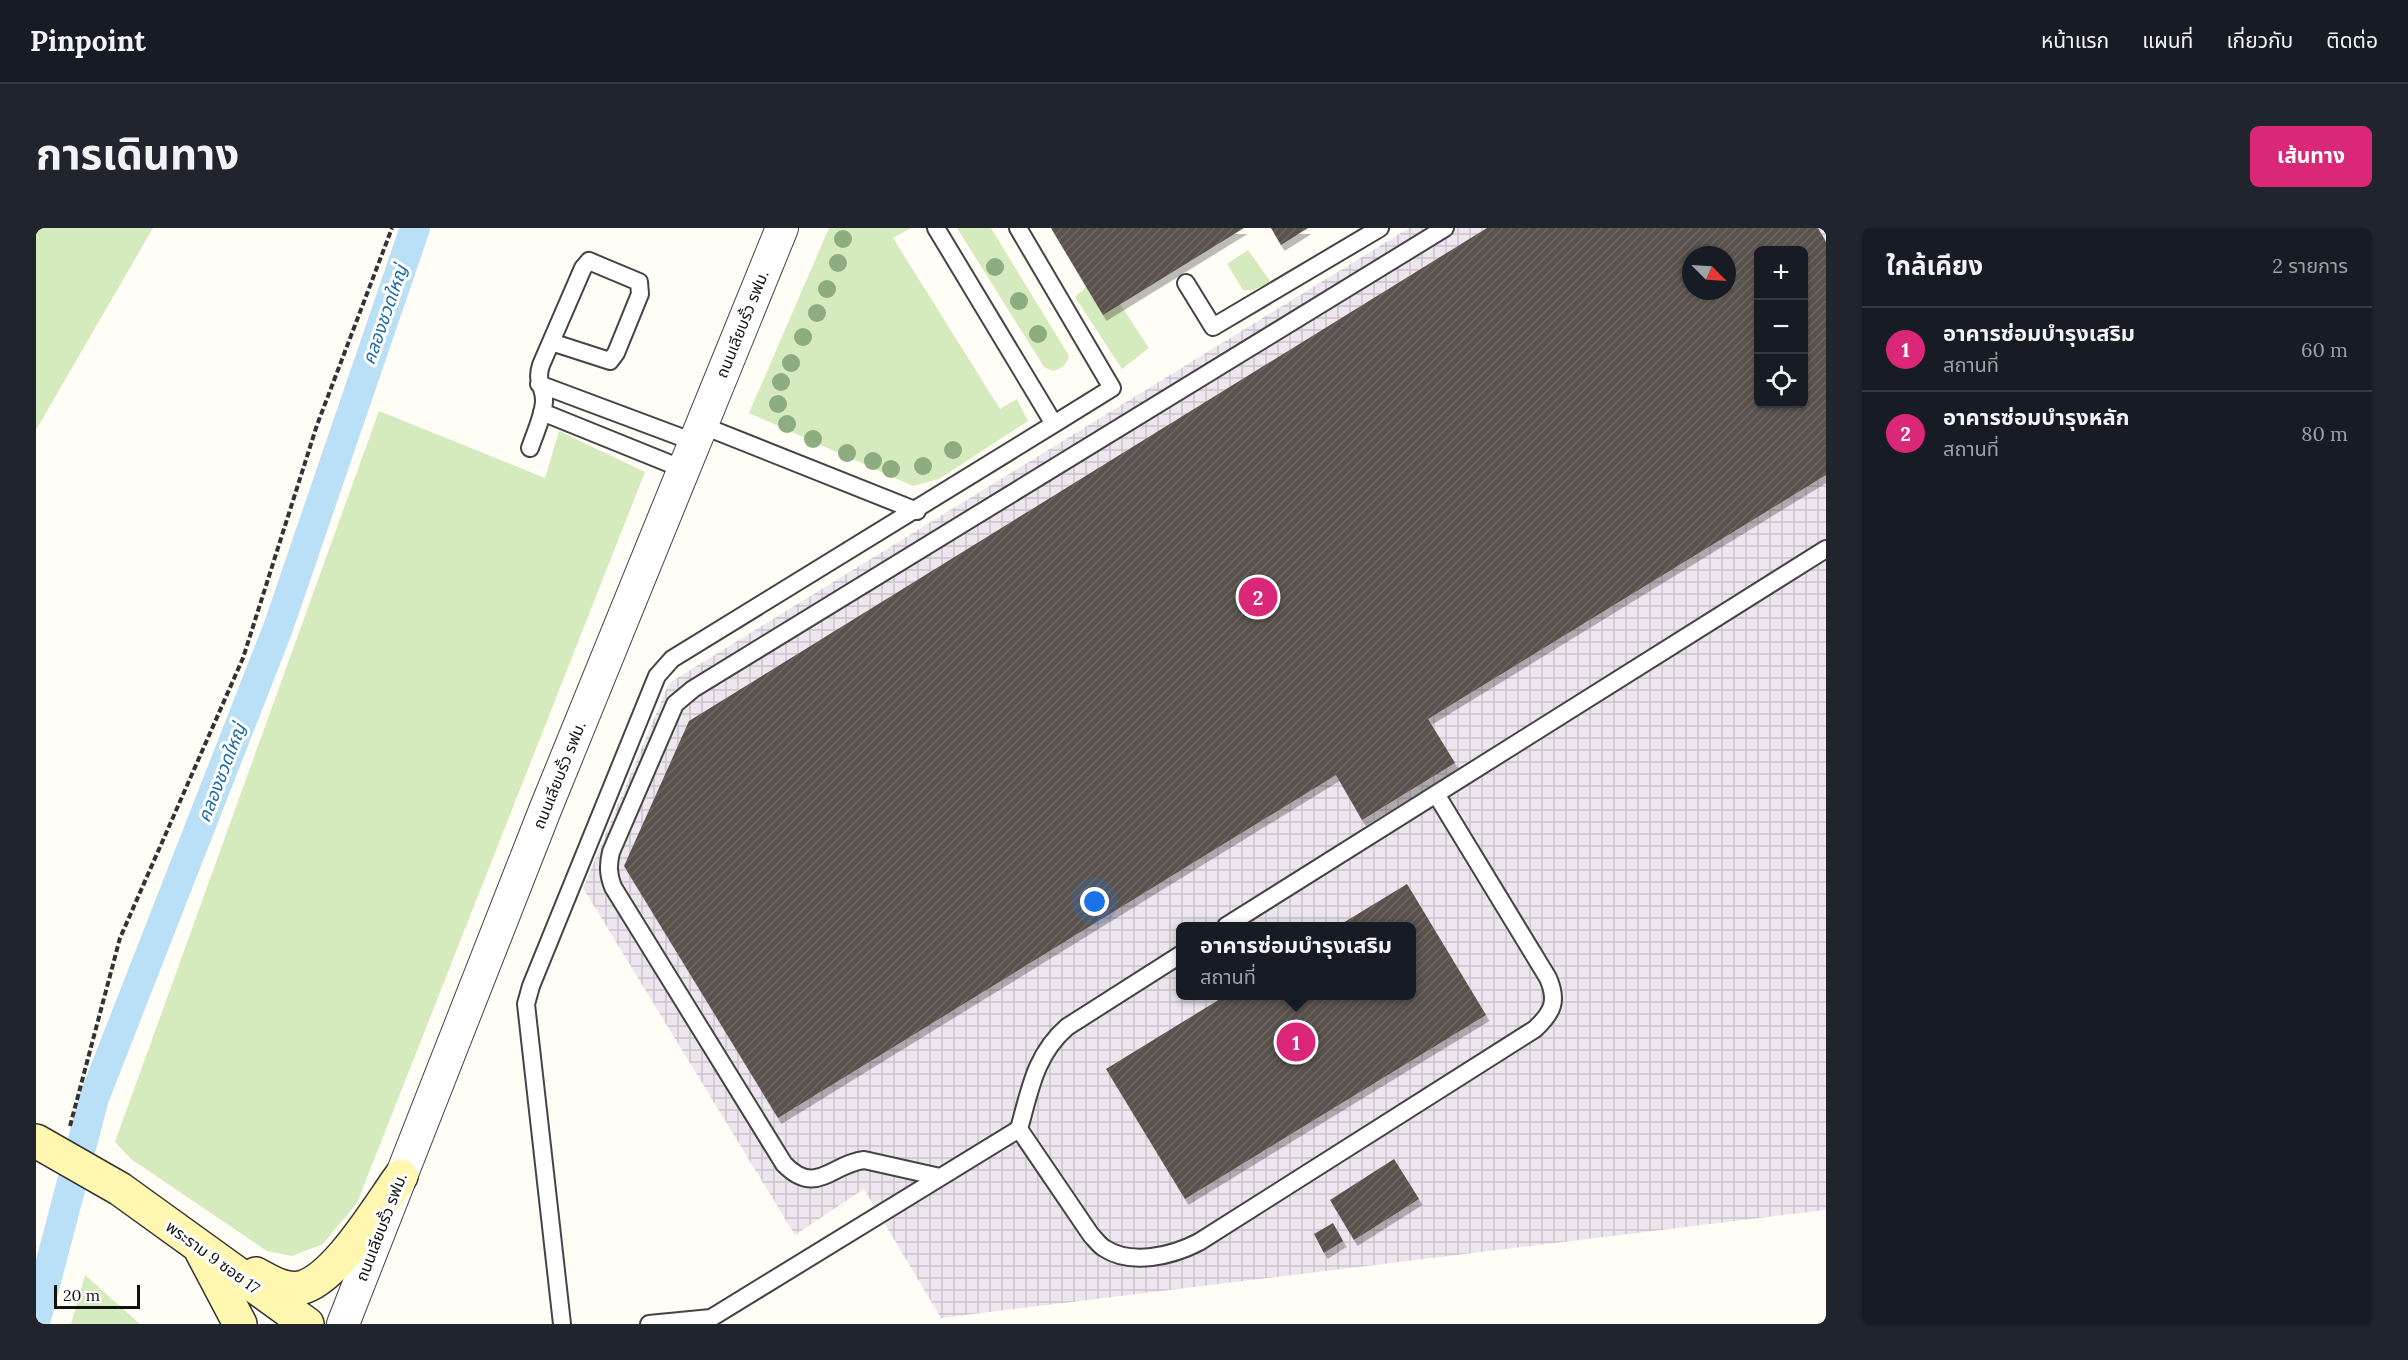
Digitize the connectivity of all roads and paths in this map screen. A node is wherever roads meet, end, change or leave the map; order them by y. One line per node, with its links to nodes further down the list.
1 (392, 228): 20 (path)
2 (782, 228): 12 (street, ถนนเลียบรั้ว รฟม.)
3 (936, 228): 11 (lane)
4 (1018, 228): 11 (lane)
5 (1380, 228): 7 (lane)
6 (1445, 228): 23 (lane)
7 (1186, 283)
8 (551, 342): 8 (lane); 9 (lane)
9 (539, 384): 10 (lane); 12 (lane)
10 (543, 412): 12 (lane); 13 (lane)
11 (1054, 424): 14 (lane)
12 (692, 445): 14 (lane); 22 (street, ถนนเลียบรั้ว รฟม.)
13 (530, 448)
14 (917, 511): 28 (lane)
15 (1826, 549): 16 (lane)
16 (1436, 794): 17 (lane); 19 (lane)
17 (1234, 922)
18 (1176, 958): 19 (lane)
19 (1019, 1129): 23 (lane)
20 (68, 1130)
21 (36, 1141): 24 (street, พระราม 9 ซอย 17)
22 (401, 1176): 24 (street); 27 (street, ถนนเลียบรั้ว รฟม.)
23 (940, 1177): 29 (lane)
24 (200, 1248): 25 (street); 26 (street, พระราม 9 ซอย 17)
25 (240, 1324)
26 (307, 1324)
27 (343, 1324)
28 (562, 1324)
29 (650, 1324)

